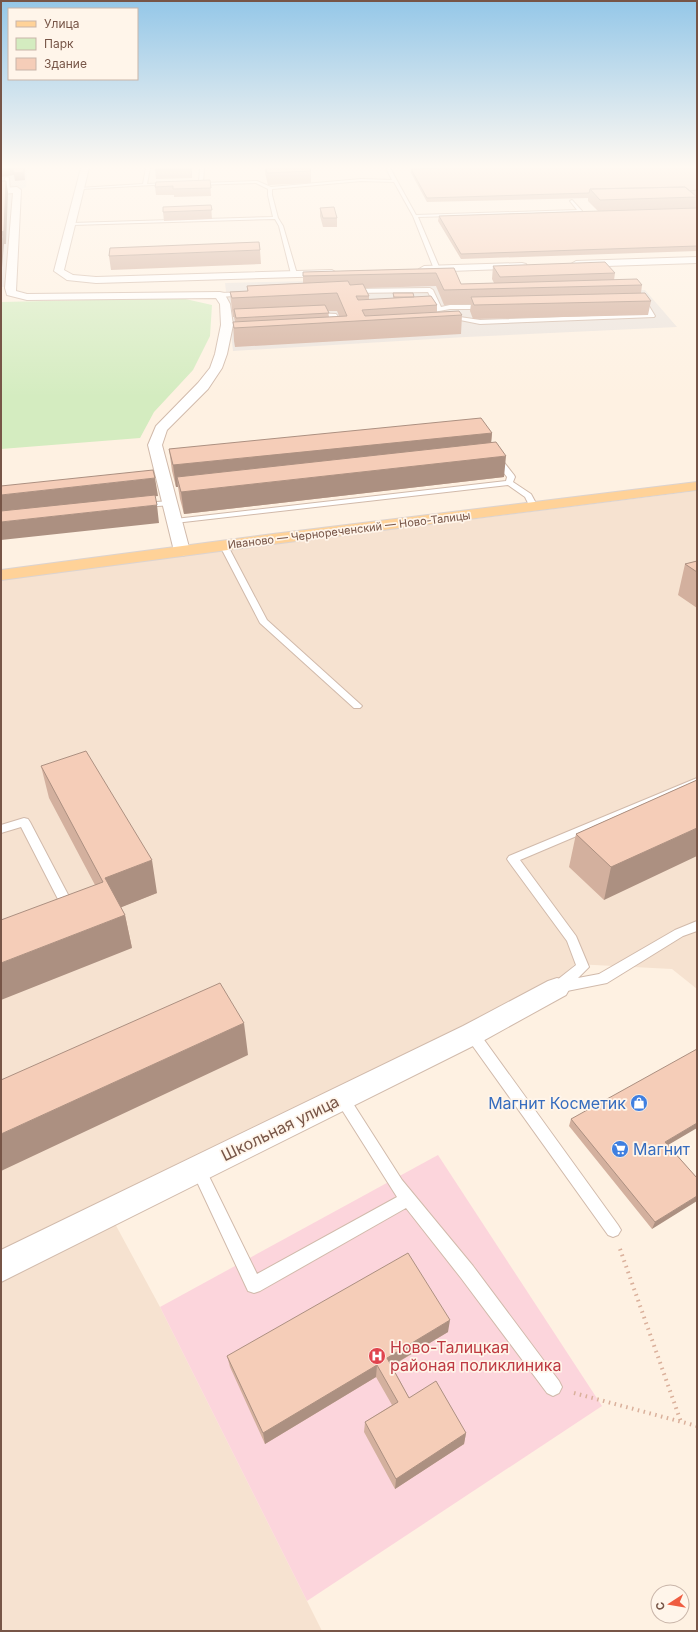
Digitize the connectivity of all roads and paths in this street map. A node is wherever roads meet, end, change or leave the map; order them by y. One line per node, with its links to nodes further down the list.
1 (13, 244): 13 (street)
2 (66, 244): 11 (street)
3 (286, 244): 11 (lane)
4 (427, 244): 8 (lane)
5 (697, 260): 6 (street)
6 (565, 265)
7 (534, 266): 8 (street)
8 (437, 269): 9 (street)
9 (414, 270)
10 (344, 272): 11 (street)
11 (294, 274)
12 (250, 294): 13 (lane)
13 (220, 295): 24 (street)
14 (355, 297): 19 (lane)
15 (627, 304): 19 (lane)
16 (496, 306): 19 (lane)
17 (421, 311): 19 (lane)
18 (304, 316): 20 (lane)
19 (445, 316)
20 (332, 331)
21 (492, 456): 22 (lane)
22 (508, 483): 26 (lane); 27 (lane)
23 (697, 486): 26 (main road, Иваново — Чернореченский — Ново-Талицы)
24 (171, 496): 25 (lane); 27 (street)
25 (132, 507)
26 (534, 507): 28 (main road, Иваново — Чернореченский — Ново-Талицы)
27 (175, 521): 29 (street)
28 (224, 546): 29 (main road, Иваново — Чернореченский — Ново-Талицы); 31 (lane)
29 (182, 551): 30 (main road, Иваново — Чернореченский — Ново-Талицы)
30 (1, 575)
31 (357, 706)
32 (697, 781): 36 (lane)
33 (1, 829): 34 (lane)
34 (55, 913)
35 (697, 926): 36 (lane)
36 (557, 988): 37 (street, Школьная улица)
37 (472, 1034): 38 (street, Школьная улица); 41 (lane)
38 (342, 1098): 39 (street, Школьная улица); 40 (lane)
39 (198, 1169): 40 (lane); 42 (street, Школьная улица)
40 (408, 1200): 43 (lane)
41 (613, 1230): 44 (path)
42 (1, 1266)
43 (553, 1387): 44 (path)
44 (681, 1422): 45 (path)
45 (697, 1426)

